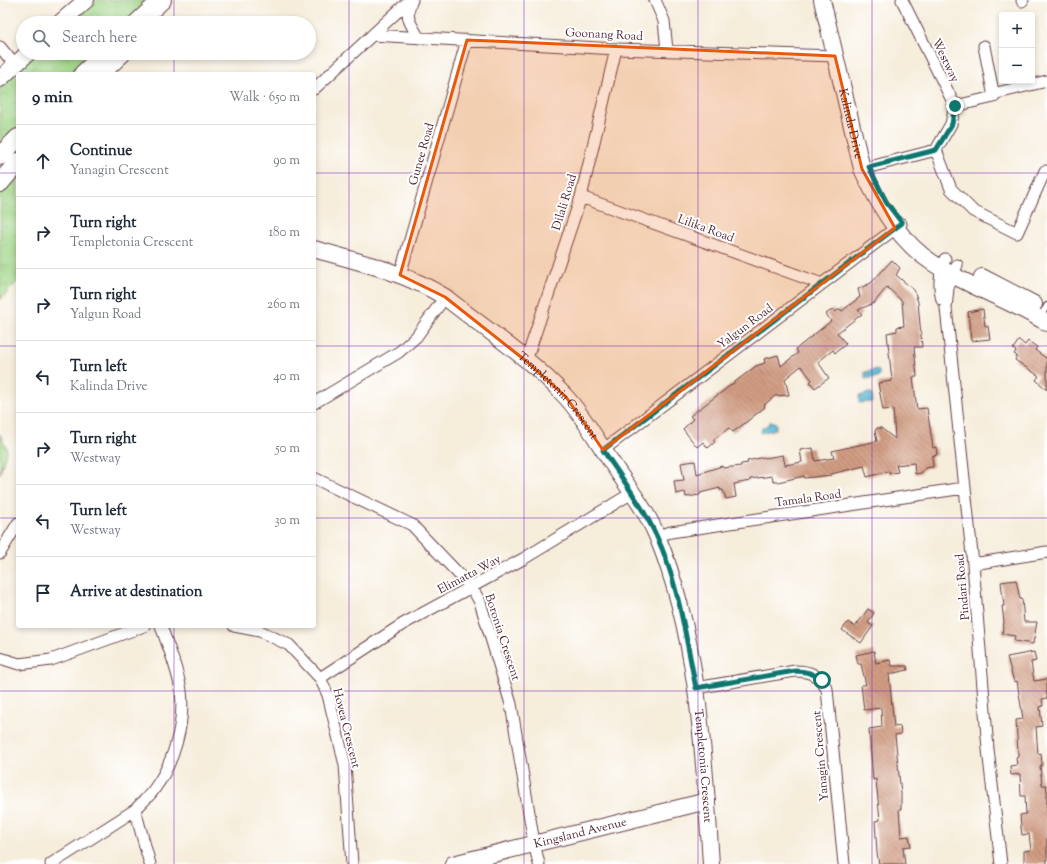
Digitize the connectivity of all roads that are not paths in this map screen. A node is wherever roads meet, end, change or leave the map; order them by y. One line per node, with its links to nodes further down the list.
1 (86, 0): 9 (street)
2 (162, 0): 10 (main road)
3 (174, 0): 11 (main road)
4 (411, 0): 12 (street); 13 (street)
5 (655, 0): 18 (street)
6 (822, 0): 19 (street, Kalinda Drive)
7 (832, 0): 35 (street, Kalinda Drive)
8 (902, 0): 30 (street, Westway)
9 (68, 16)
10 (145, 16)
11 (159, 16)
12 (372, 35): 13 (street, Goonang Road); 28 (street)
13 (419, 38): 14 (street, Goonang Road)
14 (467, 40): 17 (street, Goonang Road); 42 (street, Gunee Road)
15 (984, 46): 29 (street)
16 (0, 47): 23 (street)
17 (616, 49): 18 (street, Goonang Road); 38 (street, Dilali Road)
18 (668, 50): 19 (street, Goonang Road)
19 (835, 56): 35 (street, Kalinda Drive)
20 (20, 60): 23 (street)
21 (99, 60): 24 (main road)
22 (111, 60): 25 (main road)
23 (15, 65): 26 (street)
24 (91, 72)
25 (92, 72)
26 (0, 79)
27 (1047, 81): 29 (street)
28 (316, 87)
29 (994, 94): 30 (street)
30 (955, 106): 32 (street)
31 (16, 140): 33 (main road)
32 (936, 150): 35 (street); 36 (street)
33 (0, 156)
34 (16, 164): 37 (main road)
35 (866, 168): 39 (street, Kalinda Drive)
36 (1045, 171)
37 (0, 183)
38 (581, 197): 43 (street, Lilika Road); 46 (street, Dilali Road)
39 (899, 226): 41 (street, Kalinda Drive); 43 (street, Yalgun Road)
40 (316, 250): 42 (street, Templetonia Crescent)
41 (949, 266): 45 (street, Kalinda Drive); 50 (street, Pindari Road)
42 (400, 275): 44 (street, Templetonia Crescent)
43 (822, 284): 48 (street, Yalgun Road)
44 (445, 297): 46 (street, Templetonia Crescent); 47 (street)
45 (1045, 313)
46 (526, 361): 48 (street, Templetonia Crescent)
47 (316, 402)
48 (603, 450): 51 (street, Templetonia Crescent)
49 (316, 479): 57 (street, Boronia Crescent)
50 (964, 488): 53 (street, Tamala Road); 56 (street, Pindari Road)
51 (632, 493): 53 (street, Templetonia Crescent); 57 (street, Elimatta Way)
52 (16, 526): 55 (street)
53 (657, 536): 63 (street, Templetonia Crescent)
54 (1047, 552): 56 (street)
55 (0, 553)
56 (973, 564): 74 (street, Pindari Road)
57 (472, 588): 62 (street, Elimatta Way); 66 (street, Boronia Crescent)
58 (139, 628): 61 (street)
59 (162, 628): 65 (street)
60 (247, 628): 62 (street, Hovea Crescent)
61 (0, 658)
62 (320, 678): 69 (street, Hovea Crescent)
63 (696, 688): 64 (street, Templetonia Crescent); 73 (street, Yanagin Crescent)
64 (707, 801): 66 (street, Kingsland Avenue); 72 (street, Templetonia Crescent)
65 (135, 810): 67 (street); 68 (street)
66 (534, 843): 70 (street, Kingsland Avenue); 71 (street, Boronia Crescent)
67 (51, 864)
68 (150, 864)
69 (352, 864)
70 (453, 864)
71 (539, 864)
72 (712, 864)
73 (844, 864)
74 (1001, 864)

